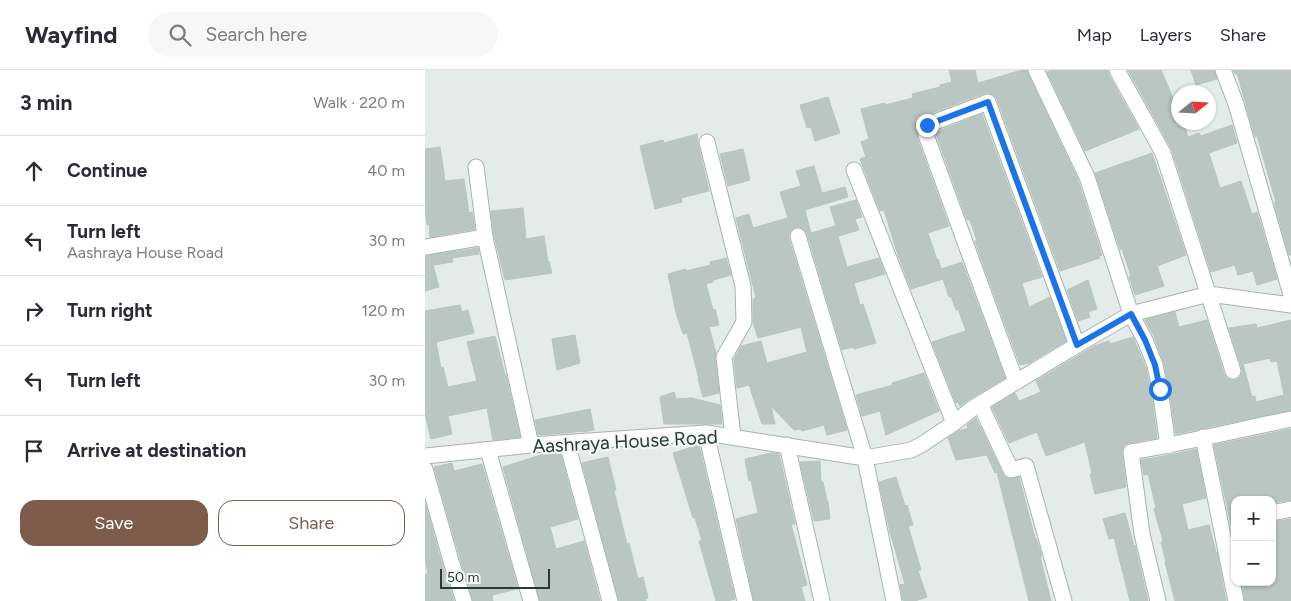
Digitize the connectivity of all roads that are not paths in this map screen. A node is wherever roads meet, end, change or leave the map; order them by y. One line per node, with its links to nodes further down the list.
1 (1036, 70): 13 (street)
2 (1117, 70): 10 (street)
3 (1223, 70): 11 (street)
4 (707, 142): 21 (street)
5 (476, 167): 8 (street)
6 (854, 170): 19 (street)
7 (798, 236): 29 (street)
8 (485, 237): 9 (street); 24 (street)
9 (425, 245)
10 (1209, 294): 12 (street, Aashraya House Road); 13 (street, Aashraya House Road); 15 (street)
11 (1291, 295)
12 (1291, 305)
13 (1131, 314): 14 (street, Aashraya House Road); 26 (street)
14 (1077, 345): 16 (street, Aashraya House Road); 16 (street)
15 (1233, 372)
16 (1016, 382): 17 (street, Aashraya House Road)
17 (980, 404): 19 (street, Aashraya House Road); 39 (street)
18 (1291, 419): 22 (street)
19 (954, 423): 29 (street, Aashraya House Road)
20 (706, 433): 21 (street, Aashraya House Road); 23 (street, Aashraya House Road); 36 (street)
21 (733, 437): 25 (street, Aashraya House Road)
22 (1203, 437): 26 (street); 41 (street)
23 (567, 443): 24 (street, Aashraya House Road); 35 (street)
24 (531, 445): 27 (street, Aashraya House Road)
25 (787, 445): 29 (street, Aashraya House Road); 37 (street)
26 (1168, 446): 40 (street)
27 (488, 450): 28 (street, Aashraya House Road); 34 (street)
28 (425, 456)
29 (865, 458): 38 (street)
30 (425, 468): 33 (street)
31 (1291, 509): 32 (street)
32 (1276, 512)
33 (464, 601)
34 (531, 601)
35 (610, 601)
36 (745, 601)
37 (822, 601)
38 (894, 601)
39 (1064, 601)
40 (1158, 601)
41 (1236, 601)

